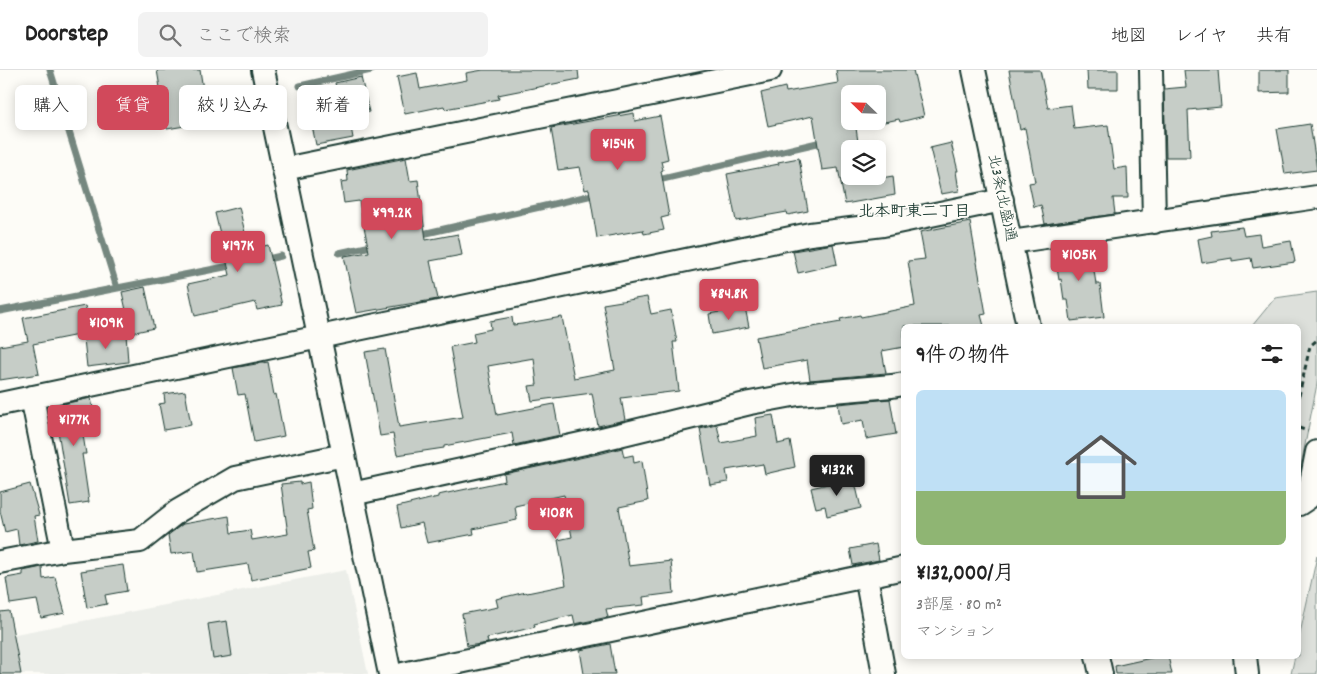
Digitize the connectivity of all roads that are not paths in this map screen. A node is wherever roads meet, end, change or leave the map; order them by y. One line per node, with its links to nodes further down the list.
1 (263, 70): 5 (street)
2 (770, 70): 5 (street)
3 (974, 70): 7 (street, 北3条(北盛)通)
4 (1151, 70): 8 (street)
5 (284, 169): 11 (street)
6 (1317, 197): 8 (street)
7 (1002, 200): 9 (street, 北3条(北盛)通); 11 (street)
8 (1154, 222): 9 (street)
9 (1010, 242): 10 (street, 北3条(北盛)通)
10 (1028, 324)
11 (319, 336): 13 (street); 16 (street)
12 (901, 384): 17 (street)
13 (32, 397): 14 (street); 19 (street)
14 (0, 404)
15 (1317, 452): 18 (street)
16 (344, 455): 17 (street); 19 (street)
17 (352, 494): 25 (street)
18 (1301, 503)
19 (63, 550): 20 (street)
20 (0, 562)
21 (901, 569): 22 (street)
22 (866, 576): 26 (street); 27 (street)
23 (1098, 659): 28 (street)
24 (1245, 659): 29 (street)
25 (390, 674)
26 (402, 674)
27 (884, 674)
28 (1101, 674)
29 (1247, 674)

